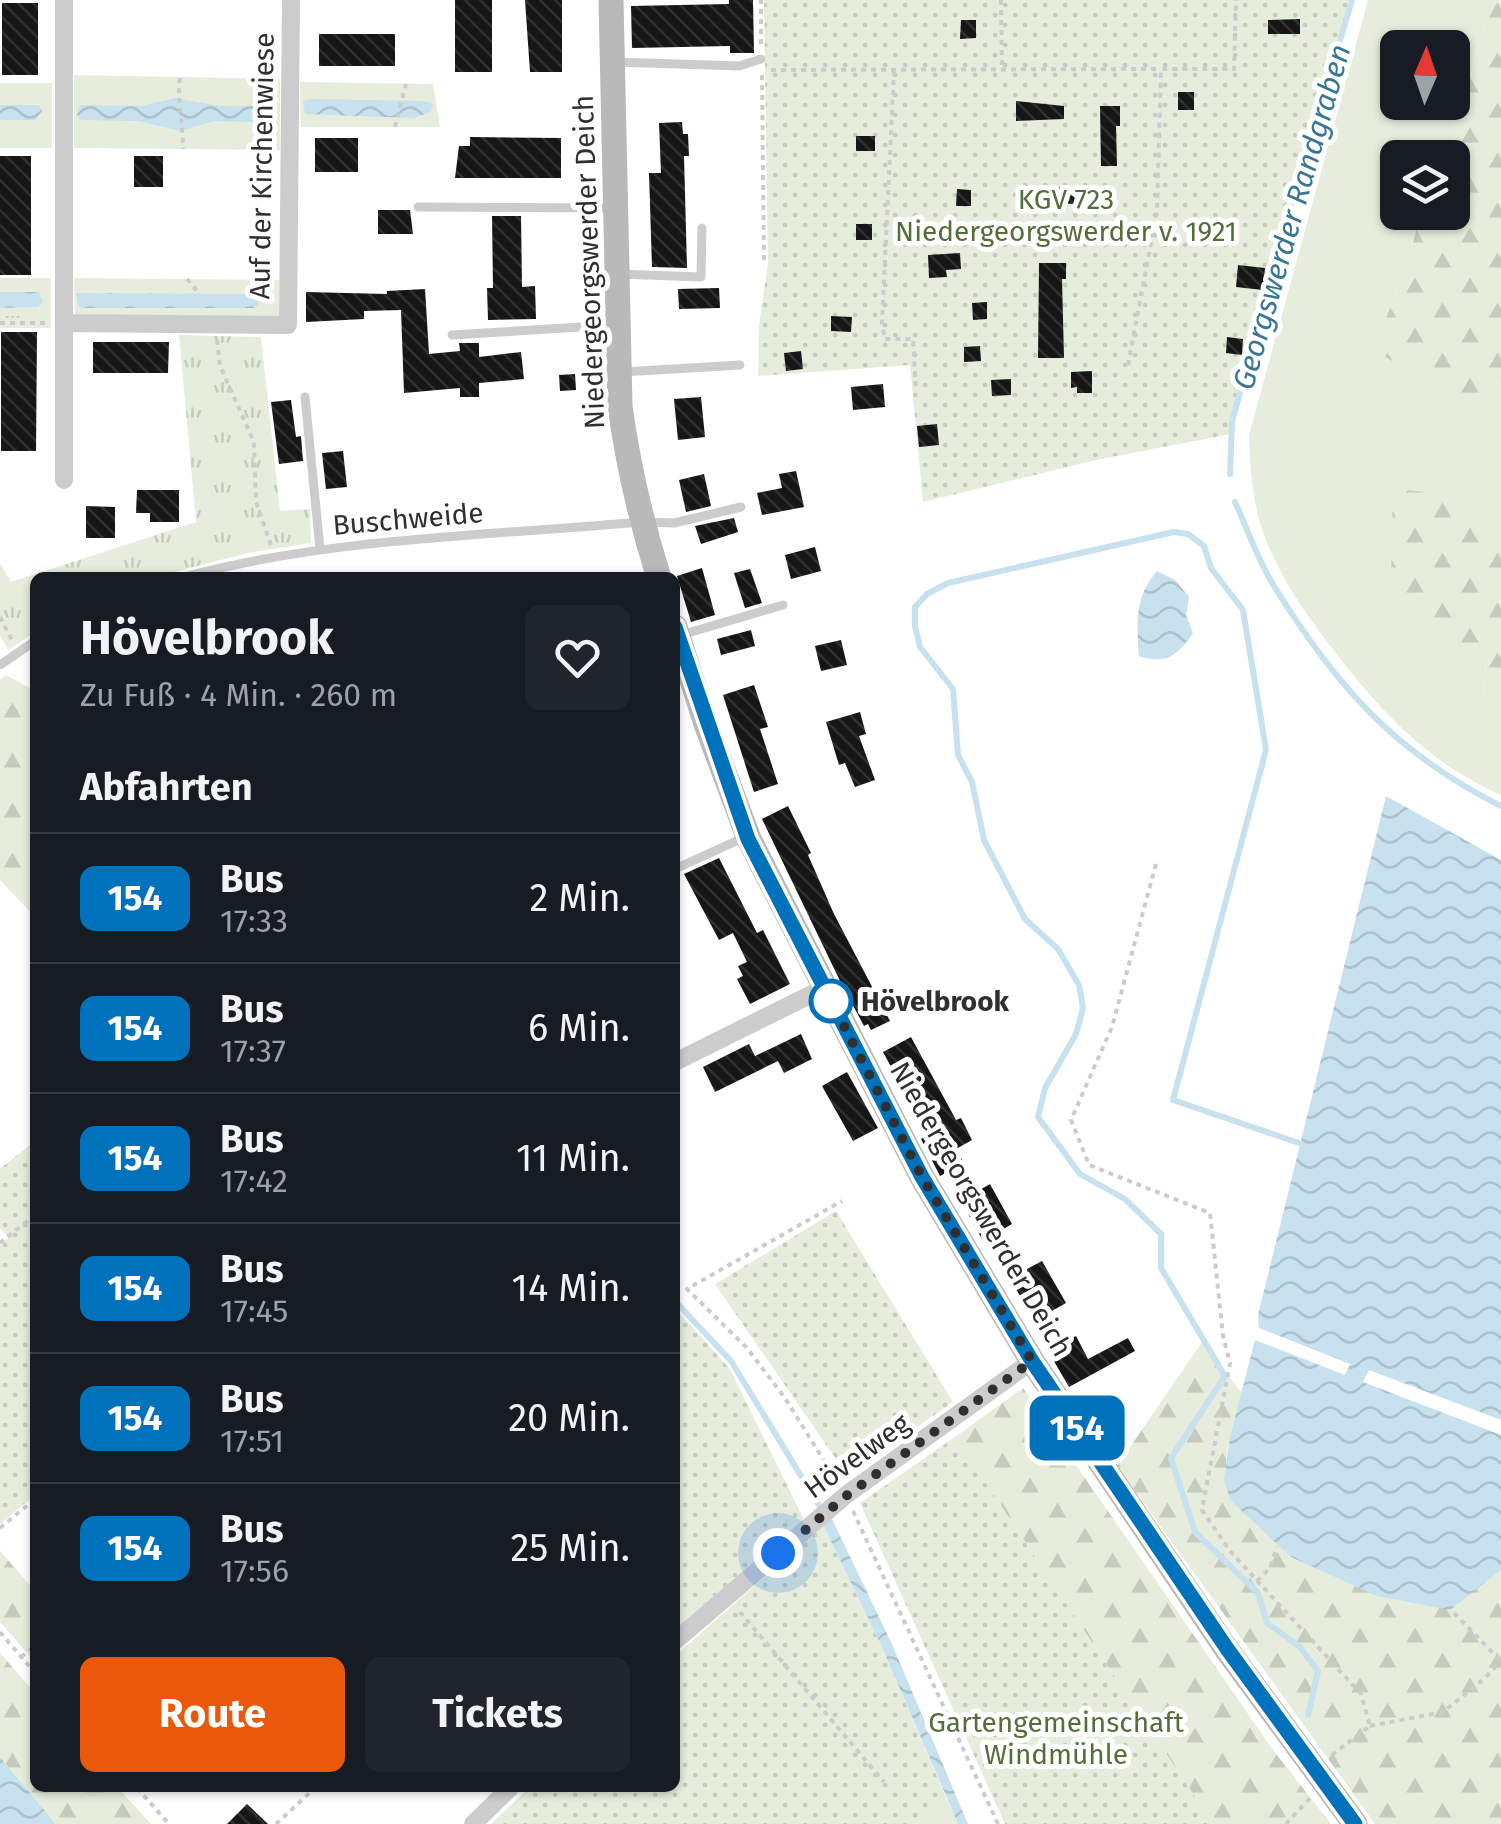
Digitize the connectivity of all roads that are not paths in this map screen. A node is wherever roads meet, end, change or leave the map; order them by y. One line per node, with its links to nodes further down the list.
1 (64, 0): 10 (street)
2 (291, 0): 10 (street, Auf der Kirchenwiese)
3 (611, 0): 5 (street, Niedergeorgswerder Deich)
4 (761, 59): 5 (lane)
5 (612, 62): 7 (street, Niedergeorgswerder Deich)
6 (418, 207): 7 (lane)
7 (615, 208): 9 (street, Niedergeorgswerder Deich)
8 (702, 228): 9 (lane)
9 (616, 274): 11 (street, Niedergeorgswerder Deich)
10 (64, 323): 16 (street)
11 (618, 325): 12 (lane); 14 (street, Niedergeorgswerder Deich)
12 (452, 335)
13 (740, 364): 14 (lane)
14 (619, 373): 18 (street, Niedergeorgswerder Deich)
15 (305, 397): 19 (lane)
16 (64, 480)
17 (741, 508): 18 (lane, Buschweide)
18 (641, 522): 19 (lane, Buschweide); 21 (street, Niedergeorgswerder Deich)
19 (320, 550): 20 (lane, Buschweide)
20 (207, 572)
21 (657, 572)
22 (783, 606): 23 (lane)
23 (680, 641)
24 (30, 644): 26 (lane)
25 (680, 648): 27 (street, Niedergeorgswerder Deich)
26 (0, 664)
27 (748, 836): 28 (lane); 29 (street, Niedergeorgswerder Deich)
28 (680, 867)
29 (824, 988): 30 (street); 31 (street, Niedergeorgswerder Deich)
30 (680, 1060)
31 (1032, 1361): 32 (street, Hövelweg); 35 (street, Niedergeorgswerder Deich)
32 (680, 1637)
33 (506, 1792): 34 (street)
34 (473, 1824)
35 (1355, 1824)

